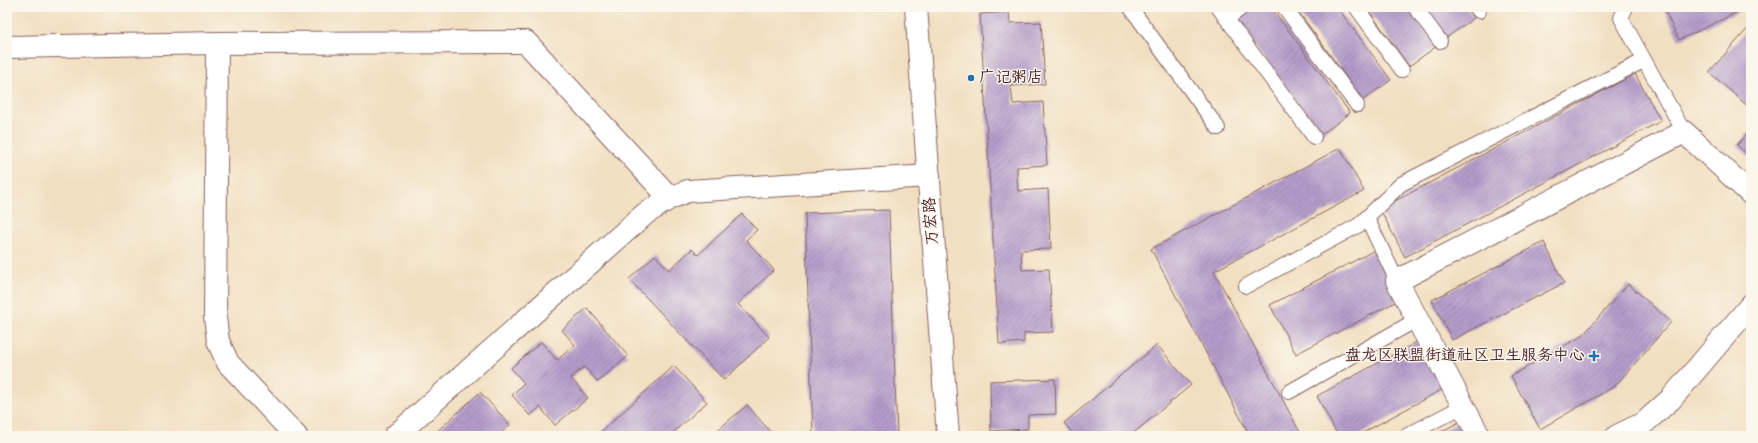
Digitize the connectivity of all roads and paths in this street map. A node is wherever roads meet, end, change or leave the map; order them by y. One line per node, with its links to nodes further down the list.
1 (916, 7): 19 (street, 万宏路)
2 (1130, 7): 16 (lane)
3 (1218, 7): 9 (lane)
4 (1243, 7): 9 (lane)
5 (1284, 7): 15 (lane)
6 (1356, 7): 14 (lane)
7 (1415, 7): 10 (lane)
8 (1626, 7): 13 (lane)
9 (1227, 19): 18 (lane)
10 (1440, 41)
11 (217, 43): 12 (street); 21 (street); 30 (street)
12 (7, 47)
13 (1643, 61): 17 (lane); 22 (lane)
14 (1402, 70)
15 (1357, 105)
16 (1218, 128)
17 (1684, 132): 20 (street); 23 (street)
18 (1314, 137)
19 (929, 176): 21 (street); 32 (street, 万宏路)
20 (1751, 194)
21 (670, 198): 31 (street)
22 (1367, 218): 23 (lane); 24 (lane)
23 (1397, 281): 26 (street)
24 (1246, 286)
25 (1751, 305): 29 (street)
26 (1418, 319): 27 (lane); 28 (street)
27 (1289, 392)
28 (1463, 406): 33 (lane); 34 (street)
29 (1650, 429): 35 (street)
30 (296, 436)
31 (395, 436)
32 (948, 436)
33 (1406, 436)
34 (1479, 436)
35 (1617, 436)

